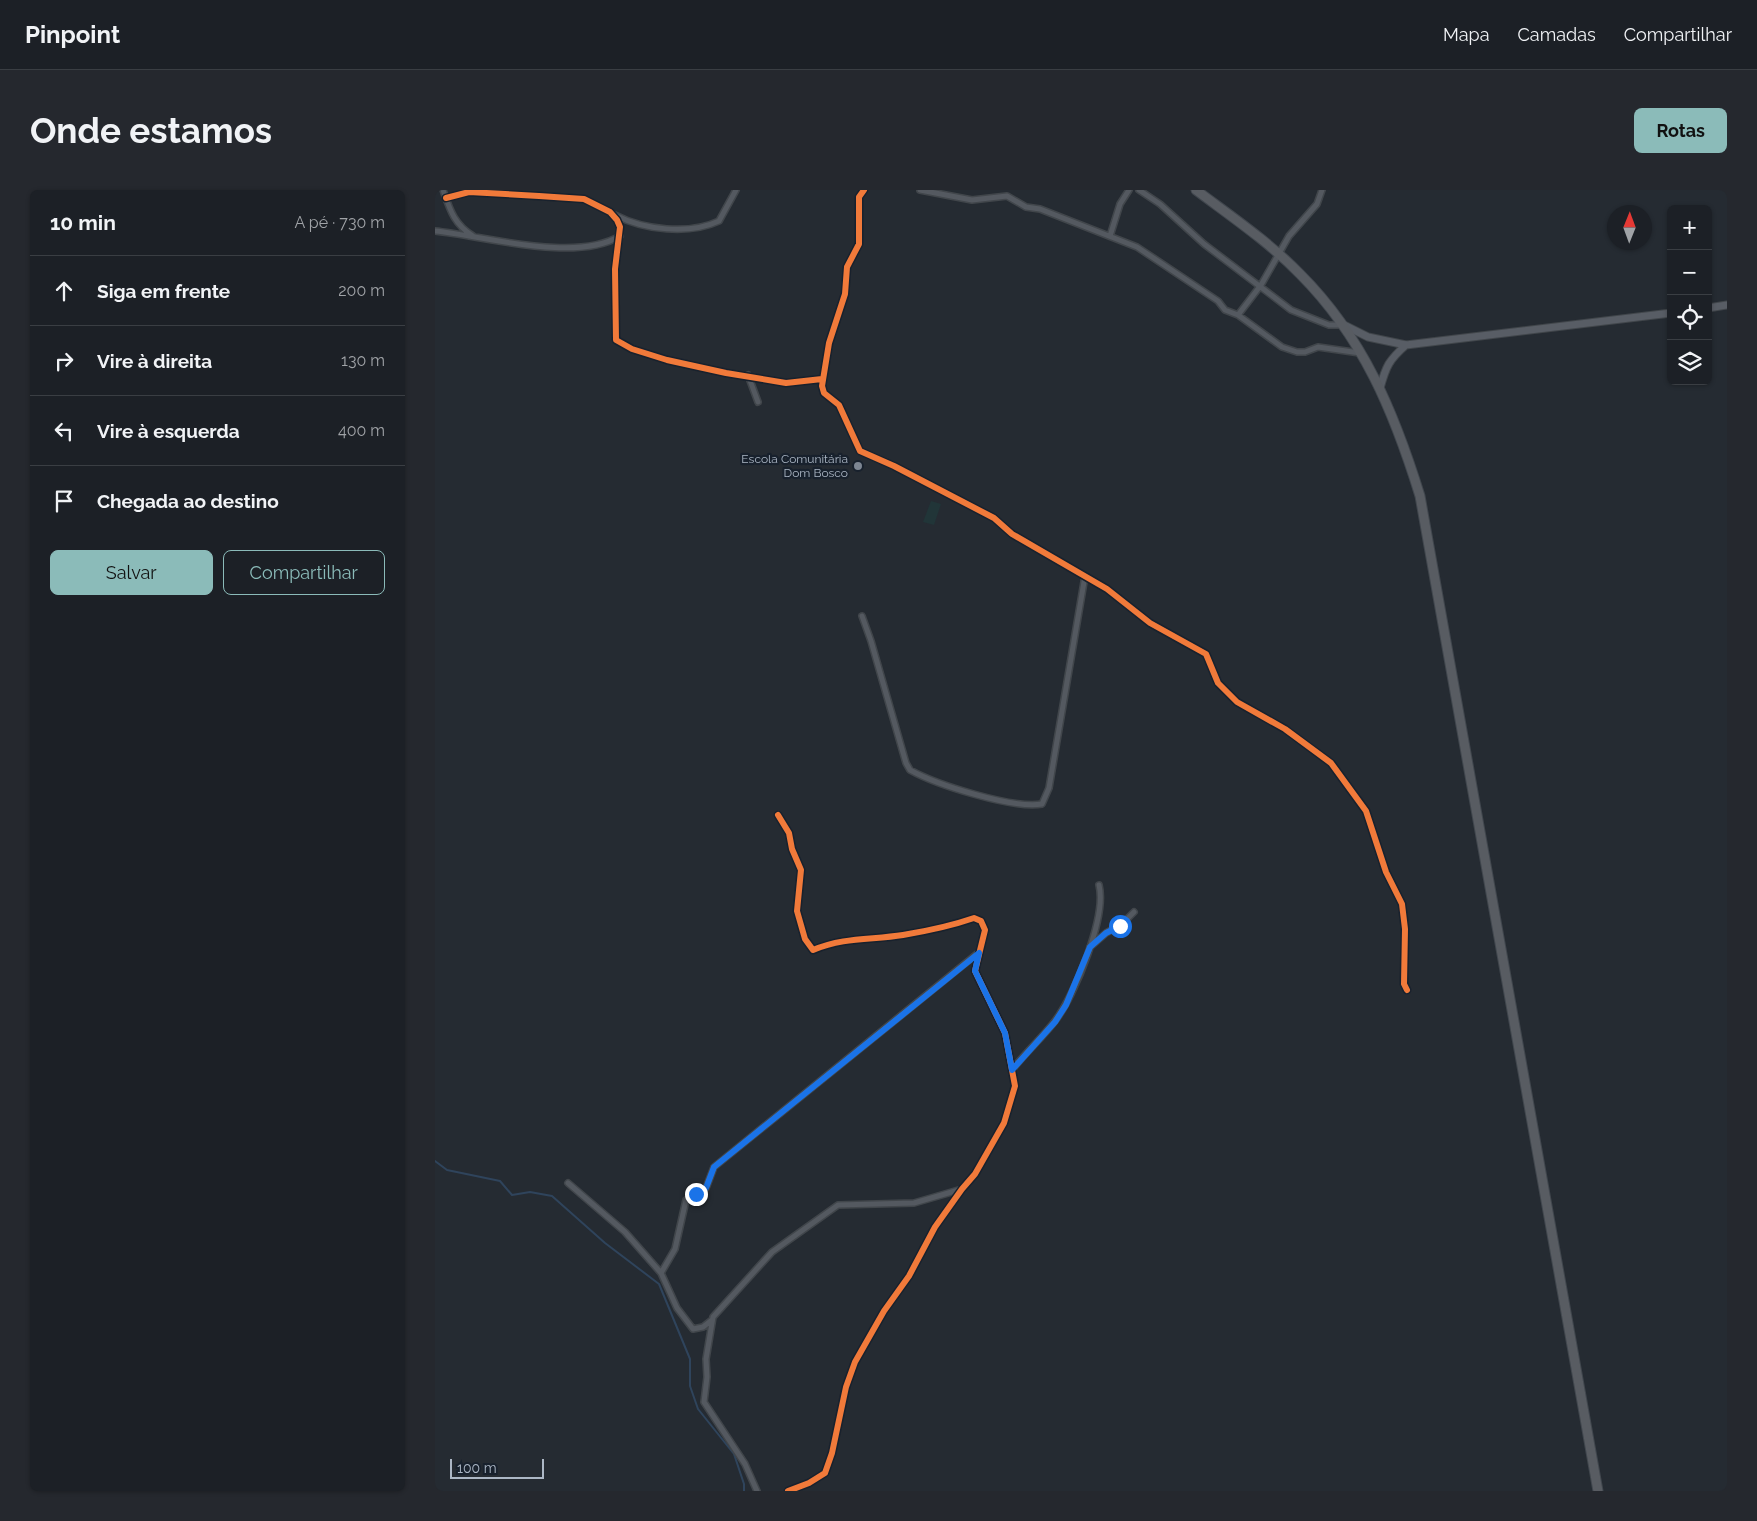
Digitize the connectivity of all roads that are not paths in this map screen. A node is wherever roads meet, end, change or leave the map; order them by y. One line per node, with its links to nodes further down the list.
1 (443, 190): 9 (street)
2 (736, 190): 10 (street)
3 (864, 190): 25 (street)
4 (920, 190): 13 (street)
5 (1129, 190): 13 (street)
6 (1139, 190): 16 (street)
7 (1196, 190): 15 (highway)
8 (1323, 190): 15 (street)
9 (446, 198): 10 (street); 14 (street)
10 (610, 212): 12 (street)
11 (435, 231): 14 (street)
12 (620, 236): 14 (street); 24 (street)
13 (1110, 236): 20 (street)
14 (477, 239)
15 (1280, 255): 16 (street); 21 (highway)
16 (1261, 285): 20 (street); 21 (street)
17 (1727, 305): 18 (main road)
18 (1712, 307)
19 (1667, 312): 22 (main road)
20 (1238, 315): 23 (street)
21 (1344, 325): 22 (main road); 23 (highway)
22 (1406, 345): 26 (main road)
23 (1361, 353): 26 (highway)
24 (748, 375): 25 (street); 27 (street)
25 (822, 379): 28 (street)
26 (1380, 388): 43 (highway)
27 (758, 402)
28 (1085, 576): 29 (street); 35 (street)
29 (861, 616)
30 (778, 815): 34 (street)
31 (1099, 885): 33 (street)
32 (1134, 912): 33 (street)
33 (1090, 947): 36 (street)
34 (979, 953): 36 (street); 39 (street)
35 (1407, 990)
36 (1012, 1070): 38 (street)
37 (568, 1183): 39 (street)
38 (962, 1189): 40 (street); 42 (street)
39 (661, 1272): 40 (street)
40 (711, 1320): 41 (street)
41 (757, 1491)
42 (788, 1491)
43 (1598, 1491)

